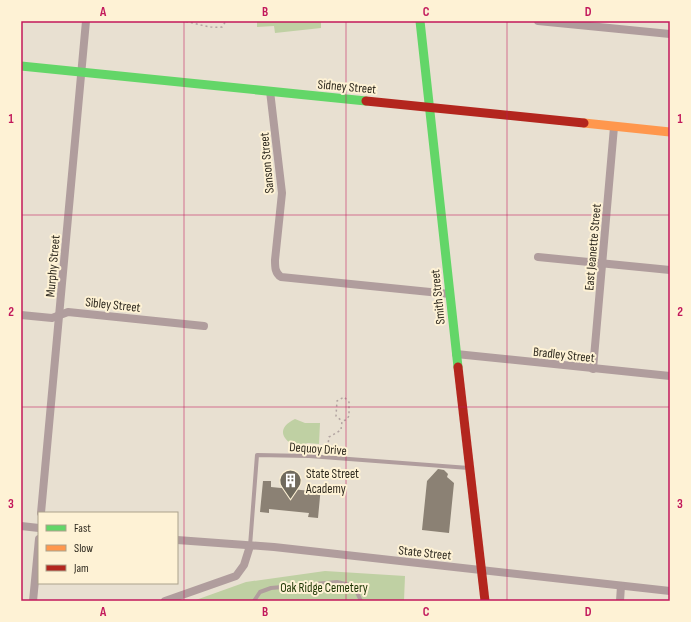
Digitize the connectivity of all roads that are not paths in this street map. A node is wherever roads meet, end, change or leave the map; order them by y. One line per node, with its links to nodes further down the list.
1 (86, 21): 6 (street, Murphy Street)
2 (420, 21): 8 (street, Smith Street)
3 (538, 21): 4 (street)
4 (670, 34)
5 (21, 66): 6 (street, Sidney Street)
6 (81, 72): 7 (street, Sidney Street); 16 (street, Murphy Street)
7 (270, 91): 8 (street, Sidney Street); 14 (street, Sanson Street)
8 (429, 106): 9 (street, Sidney Street); 14 (street, Smith Street)
9 (614, 127): 10 (street, Sidney Street); 12 (street, East Jeanette Street)
10 (670, 132)
11 (538, 257): 12 (street)
12 (603, 263): 13 (street); 19 (street, East Jeanette Street)
13 (670, 270)
14 (450, 294): 18 (street, Smith Street)
15 (21, 315): 16 (street, Sibley Street)
16 (60, 315): 17 (street, Sibley Street); 22 (street, Murphy Street)
17 (204, 326)
18 (456, 354): 19 (street, Bradley Street); 21 (street, Smith Street)
19 (593, 369): 20 (street, Bradley Street)
20 (670, 376)
21 (469, 468): 26 (lane, Dequoy Drive); 28 (street, Smith Street)
22 (41, 512)
23 (21, 526): 24 (street)
24 (38, 528)
25 (178, 540): 26 (street, State Street)
26 (250, 546): 28 (street, State Street); 32 (street)
27 (38, 549): 31 (street)
28 (482, 570): 29 (street, State Street); 35 (street, Smith Street)
29 (621, 586): 30 (street, State Street); 36 (street)
30 (670, 591)
31 (33, 601)
32 (165, 601)
33 (254, 601): 34 (lane)
34 (362, 601)
35 (485, 601)
36 (620, 601)

